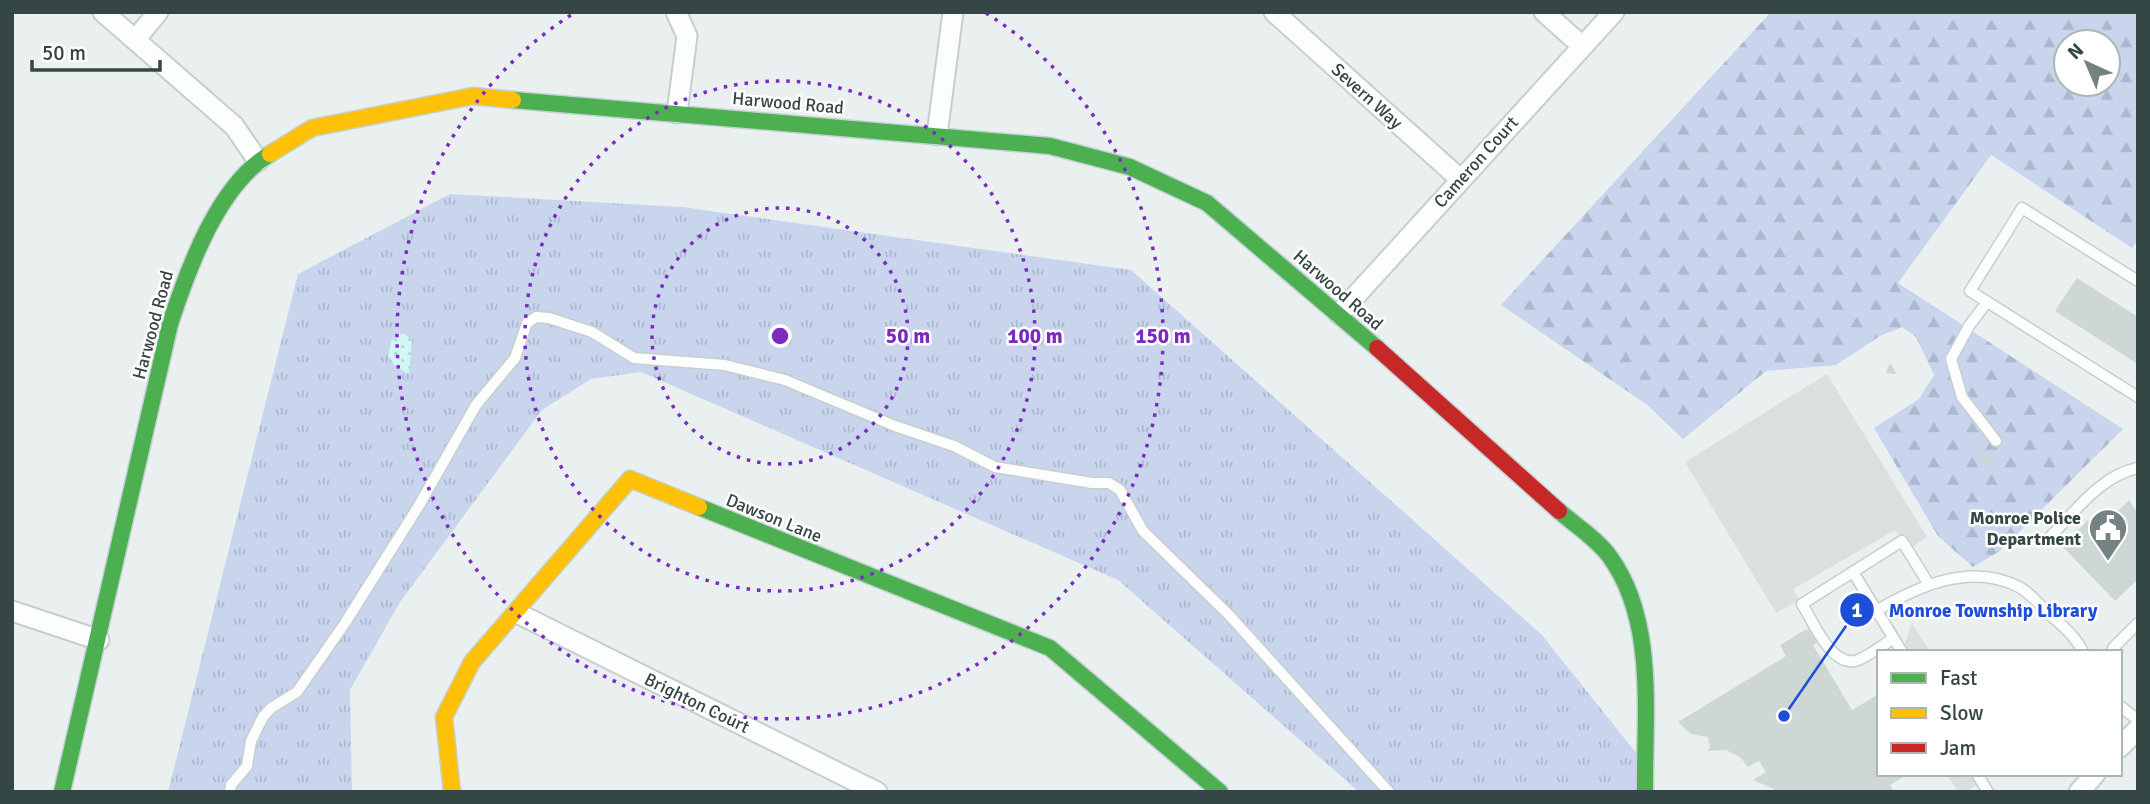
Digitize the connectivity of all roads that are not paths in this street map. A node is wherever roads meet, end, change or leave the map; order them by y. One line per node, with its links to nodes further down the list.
1 (103, 12): 8 (street)
2 (158, 12): 8 (street)
3 (676, 12): 10 (street)
4 (953, 12): 11 (street)
5 (1274, 12): 13 (street, Severn Way)
6 (1544, 12): 9 (street)
7 (1614, 12): 9 (street, Cameron Court)
8 (135, 40): 12 (street)
9 (1582, 47): 13 (street, Cameron Court)
10 (677, 113): 11 (street, Harwood Road); 12 (street, Harwood Road)
11 (937, 135): 16 (street, Harwood Road)
12 (258, 161): 27 (street, Harwood Road)
13 (1460, 179): 16 (street, Cameron Court)
14 (2138, 281): 15 (lane)
15 (1987, 302): 17 (lane); 18 (lane)
16 (1339, 314): 44 (street, Harwood Road)
17 (2138, 397)
18 (1996, 441)
19 (2138, 468): 20 (lane)
20 (2050, 537)
21 (1853, 572): 22 (lane); 24 (lane); 28 (lane)
22 (1928, 583): 24 (lane); 31 (lane)
23 (12, 611): 27 (street)
24 (1876, 611): 28 (lane)
25 (517, 613): 40 (street, Dawson Lane); 41 (street, Brighton Court); 42 (street, Dawson Lane)
26 (2138, 624): 29 (lane)
27 (99, 639): 38 (street, Harwood Road)
28 (1893, 639): 30 (lane)
29 (2113, 648)
30 (1901, 650)
31 (2082, 650)
32 (2122, 708): 33 (lane)
33 (2138, 720)
34 (2138, 729): 35 (street)
35 (2122, 745)
36 (1978, 776): 45 (lane)
37 (2093, 776): 46 (street)
38 (62, 792)
39 (230, 792): 43 (lane)
40 (452, 792)
41 (877, 792)
42 (1220, 792)
43 (1389, 792)
44 (1645, 792)
45 (1988, 792)
46 (2079, 792)

